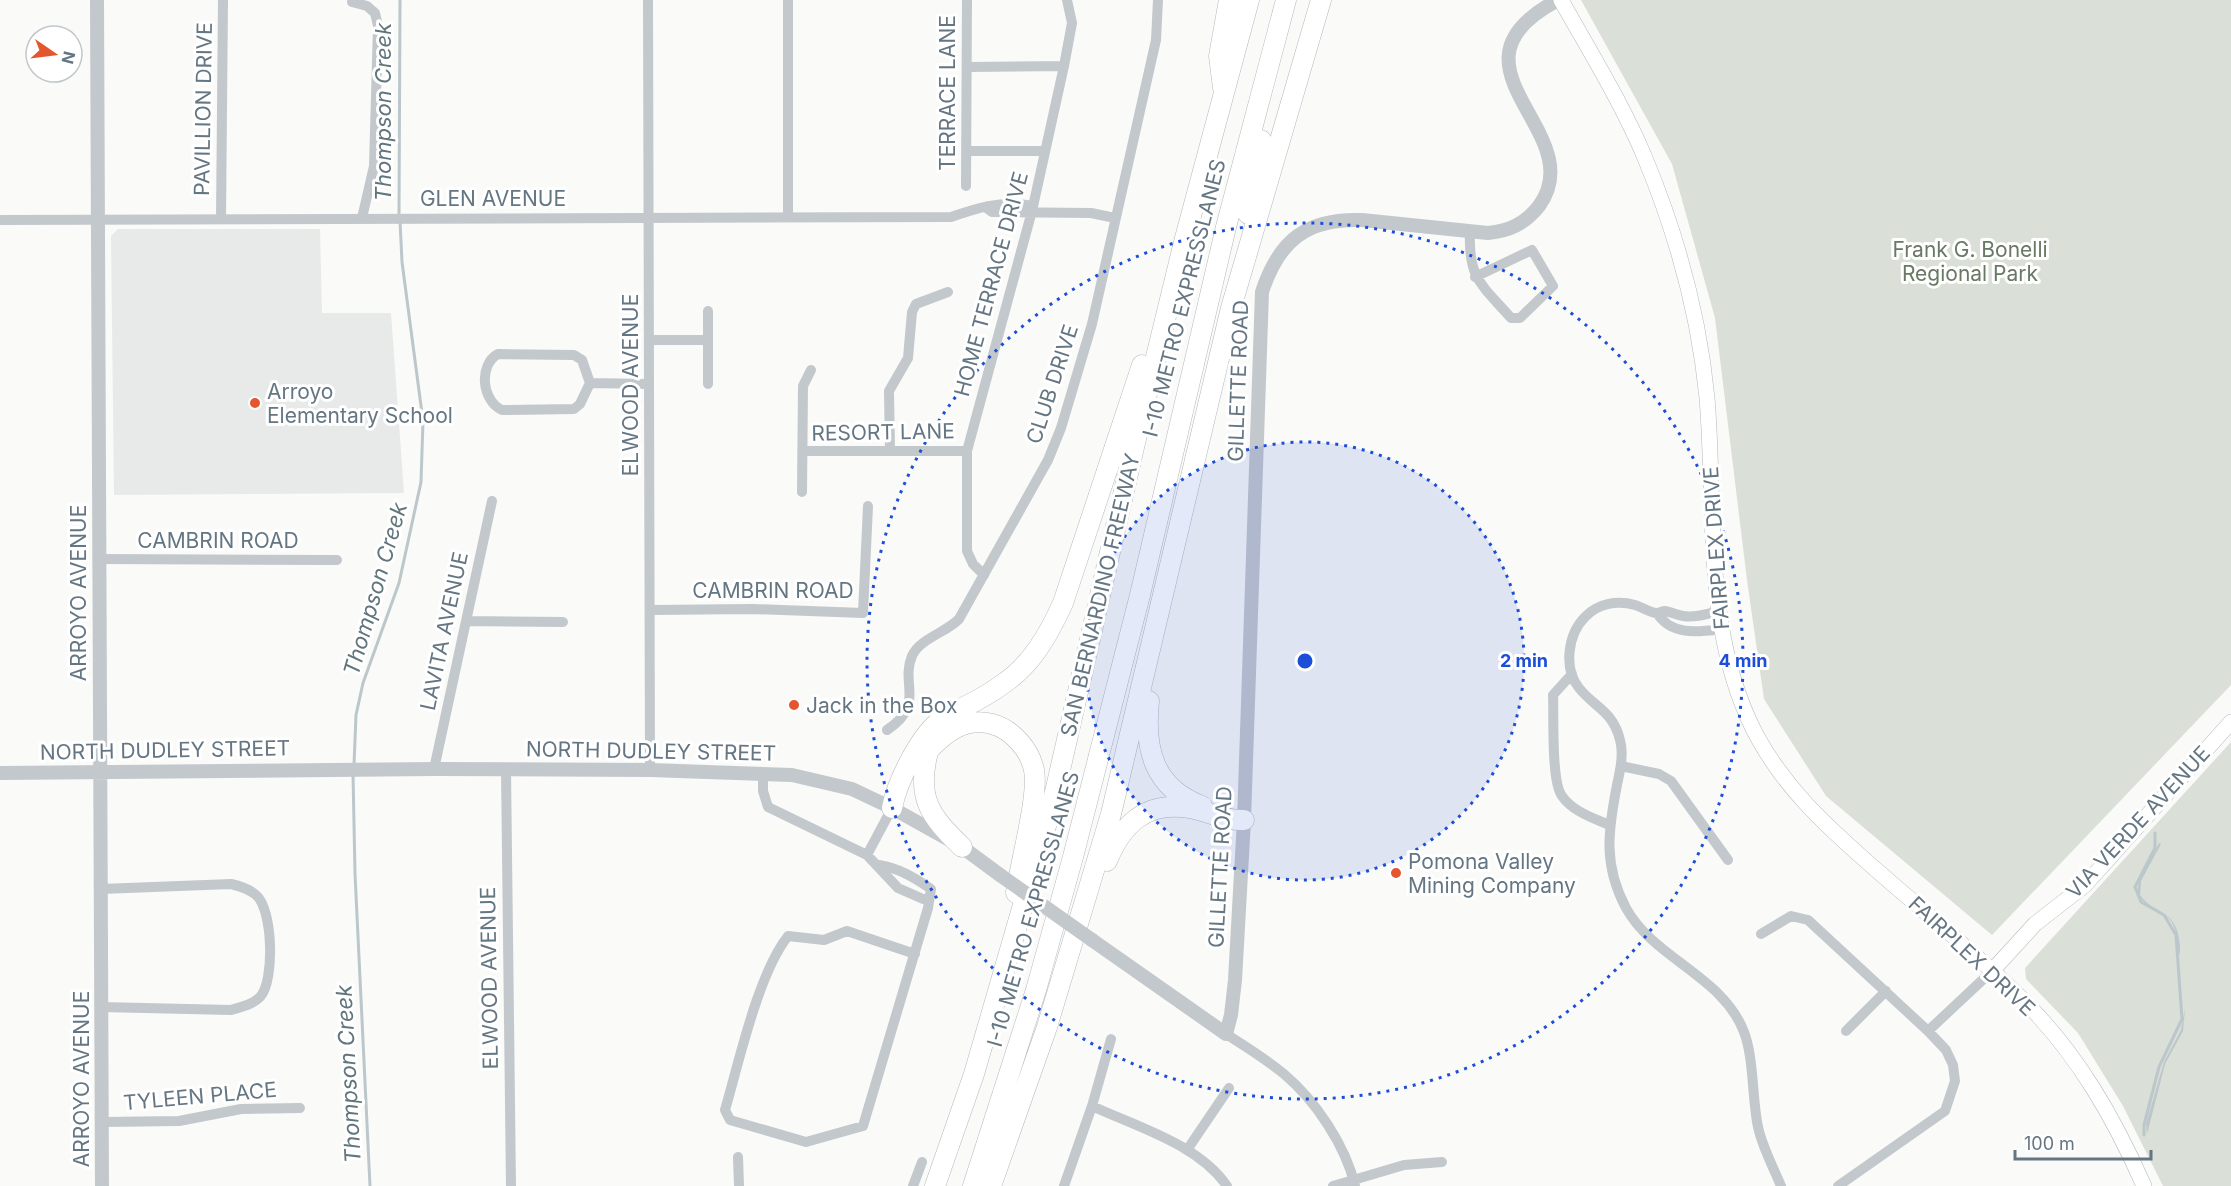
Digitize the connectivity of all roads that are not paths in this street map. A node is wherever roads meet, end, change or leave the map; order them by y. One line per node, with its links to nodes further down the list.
1 (97, 0): 26 (street, ARROYO AVENUE)
2 (223, 0): 27 (street, PAVILLION DRIVE)
3 (648, 0): 23 (street, ELWOOD AVENUE)
4 (788, 0): 22 (street)
5 (967, 0): 16 (street, TERRACE LANE)
6 (1067, 0): 15 (street, HOME TERRACE DRIVE)
7 (1158, 0): 25 (street, CLUB DRIVE)
8 (1229, 0): 17 (highway)
9 (1249, 0): 17 (highway, SAN BERNARDINO FREEWAY)
10 (1262, 0): 107 (highway, I-10 METRO EXPRESSLANES)
11 (1321, 0): 33 (highway)
12 (1559, 0): 29 (street, GILLETTE ROAD); 52 (main road, FAIRPLEX DRIVE)
13 (352, 3): 24 (street)
14 (1281, 3): 33 (highway); 50 (highway, SAN BERNARDINO FREEWAY)
15 (1064, 66): 16 (street); 19 (street, HOME TERRACE DRIVE)
16 (967, 67): 18 (street, TERRACE LANE)
17 (1224, 96): 30 (highway, SAN BERNARDINO FREEWAY)
18 (967, 151): 19 (street); 20 (street, TERRACE LANE)
19 (1045, 151): 21 (street, HOME TERRACE DRIVE)
20 (966, 186)
21 (1032, 212): 22 (street, GLEN AVENUE); 25 (street, GLEN AVENUE); 43 (street, HOME TERRACE DRIVE)
22 (788, 216): 23 (street, GLEN AVENUE)
23 (648, 217): 24 (street, GLEN AVENUE); 35 (street, ELWOOD AVENUE)
24 (362, 218): 27 (street, GLEN AVENUE)
25 (1115, 218): 49 (street, CLUB DRIVE)
26 (97, 219): 27 (street, GLEN AVENUE); 28 (street, GLEN AVENUE); 47 (street, ARROYO AVENUE)
27 (221, 219)
28 (0, 220)
29 (1470, 232): 31 (street); 72 (street, GILLETTE ROAD)
30 (1185, 238): 71 (highway); 86 (highway, SAN BERNARDINO FREEWAY)
31 (1474, 277): 31 (street)
32 (948, 291): 42 (street)
33 (1231, 308): 55 (highway)
34 (708, 311): 36 (street)
35 (649, 340): 36 (street); 39 (street, ELWOOD AVENUE)
36 (708, 340): 40 (street)
37 (812, 370): 41 (street)
38 (590, 383): 38 (street); 39 (street)
39 (649, 384): 51 (street, ELWOOD AVENUE)
40 (708, 384)
41 (803, 451): 42 (street, RESORT LANE); 44 (street, RESORT LANE)
42 (890, 451): 43 (street, RESORT LANE)
43 (967, 451): 49 (street, HOME TERRACE DRIVE)
44 (802, 492)
45 (492, 501): 56 (street, LAVITA AVENUE)
46 (868, 506): 51 (street, CAMBRIN ROAD)
47 (99, 559): 48 (street, CAMBRIN ROAD); 68 (street, ARROYO AVENUE)
48 (337, 560)
49 (984, 575): 62 (street, CLUB DRIVE)
50 (1140, 595): 108 (highway, I-10 METRO EXPRESSLANES); 109 (highway, SAN BERNARDINO FREEWAY)
51 (651, 610): 67 (street, ELWOOD AVENUE)
52 (1719, 611): 54 (street); 58 (main road, FAIRPLEX DRIVE)
53 (1657, 613): 54 (street); 59 (street); 60 (street)
54 (1684, 616): 59 (street)
55 (1157, 617): 72 (highway); 83 (highway)
56 (466, 621): 57 (street); 65 (street, LAVITA AVENUE)
57 (563, 622)
58 (1721, 629): 59 (street); 85 (main road, FAIRPLEX DRIVE)
59 (1682, 630)
60 (1572, 674): 64 (street); 73 (street)
61 (2231, 722): 85 (main road, VIA VERDE AVENUE)
62 (887, 730)
63 (928, 752): 71 (highway); 74 (highway); 86 (highway)
64 (1621, 766): 73 (street); 76 (street)
65 (434, 769): 66 (street, NORTH DUDLEY STREET); 68 (street, NORTH DUDLEY STREET)
66 (506, 770): 67 (street, NORTH DUDLEY STREET); 103 (street, ELWOOD AVENUE)
67 (650, 770): 70 (street, NORTH DUDLEY STREET)
68 (99, 771): 69 (street, NORTH DUDLEY STREET); 80 (street, ARROYO AVENUE)
69 (0, 772)
70 (763, 772): 71 (street, NORTH DUDLEY STREET); 75 (street)
71 (892, 808): 74 (street, NORTH DUDLEY STREET); 75 (street)
72 (1244, 820): 83 (highway); 91 (street, GILLETTE ROAD)
73 (1609, 825): 114 (street)
74 (962, 848): 91 (street, NORTH DUDLEY STREET, bridge)
75 (867, 855): 77 (street)
76 (1728, 860)
77 (879, 865): 78 (street); 79 (street)
78 (907, 875): 79 (street); 81 (street)
79 (898, 888): 81 (street)
80 (101, 889): 88 (street, ARROYO AVENUE); 88 (street)
81 (930, 897): 84 (street)
82 (1761, 933): 87 (street)
83 (1071, 948): 110 (highway)
84 (915, 954): 84 (street)
85 (1992, 971): 90 (street); 116 (main road, FAIRPLEX DRIVE)
86 (1003, 976): 106 (highway, SAN BERNARDINO FREEWAY)
87 (1886, 991): 89 (street); 90 (street)
88 (101, 1007): 96 (street, ARROYO AVENUE)
89 (1846, 1031)
90 (1928, 1031): 115 (street)
91 (1226, 1034): 101 (street)
92 (1111, 1039): 94 (street)
93 (1229, 1088): 97 (street)
94 (1092, 1106): 97 (street); 111 (street)
95 (300, 1108): 96 (street, TYLEEN PLACE)
96 (103, 1122): 102 (street, ARROYO AVENUE)
97 (1187, 1150): 112 (street)
98 (738, 1157): 104 (street)
99 (922, 1162): 105 (street)
100 (1442, 1162): 101 (street)
101 (1355, 1183): 113 (street)
102 (102, 1186)
103 (511, 1186)
104 (739, 1186)
105 (913, 1186)
106 (935, 1186)
107 (948, 1186)
108 (960, 1186)
109 (974, 1186)
110 (990, 1186)
111 (1064, 1186)
112 (1227, 1186)
113 (1333, 1186)
114 (1781, 1186)
115 (1838, 1186)
116 (2144, 1186)

